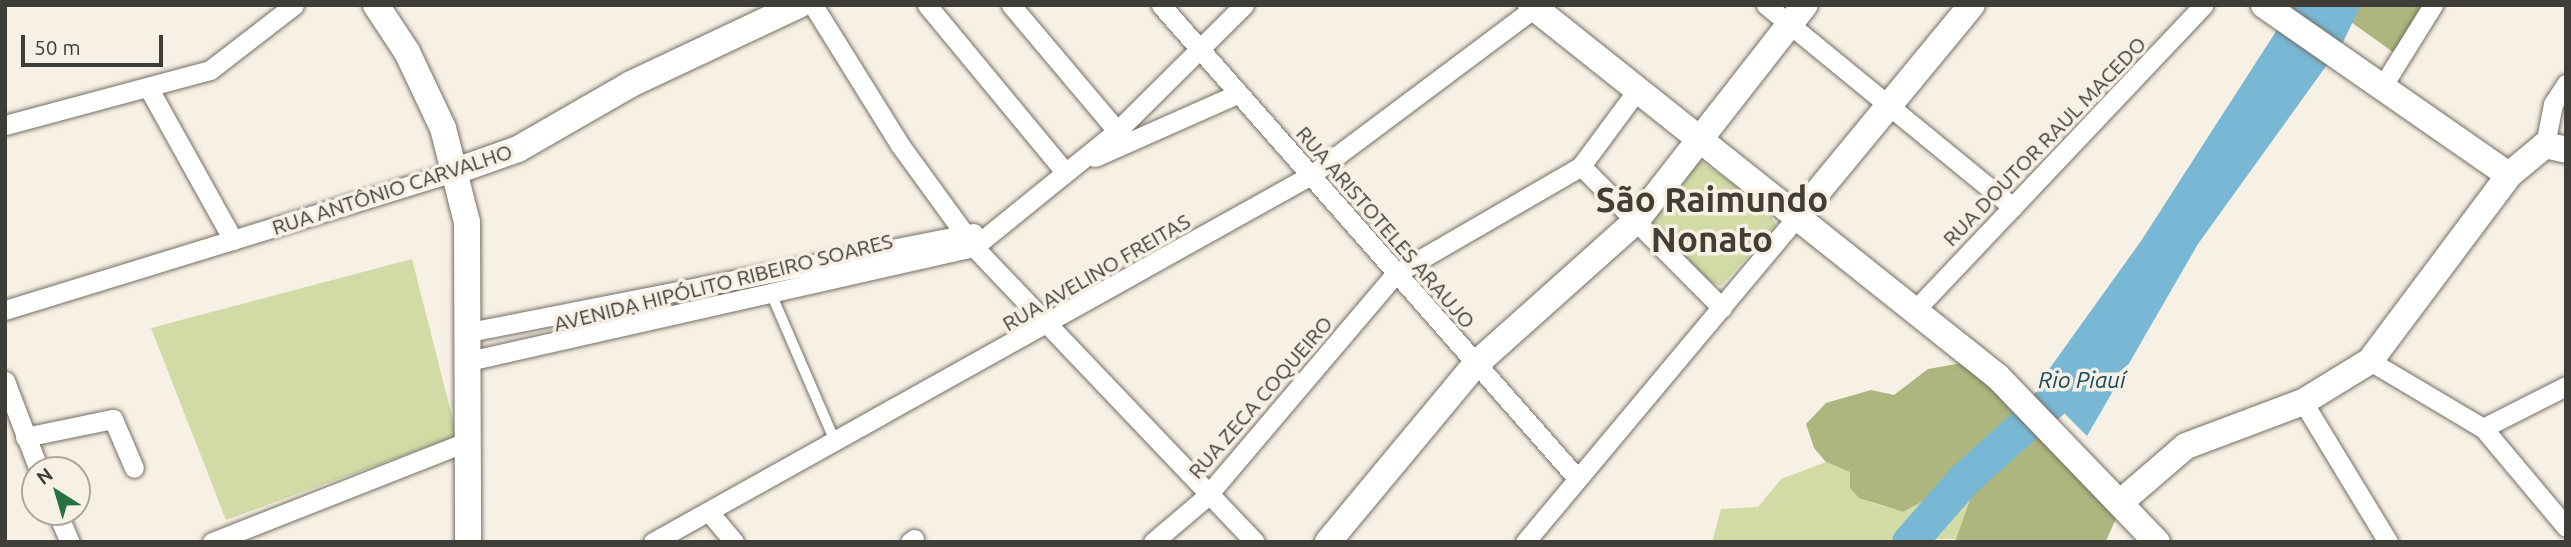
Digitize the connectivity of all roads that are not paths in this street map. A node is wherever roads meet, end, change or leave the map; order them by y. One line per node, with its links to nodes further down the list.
1 (294, 5): 19 (street)
2 (799, 5): 30 (main road, RUA ANTÔNIO CARVALHO)
3 (813, 5): 36 (street)
4 (927, 5): 29 (street)
5 (1011, 5): 25 (street)
6 (1161, 5): 16 (street, RUA ARISTOTELES ARAUJO)
7 (1244, 5): 16 (street, AVENIDA HIPÓLITO RIBEIRO SOARES)
8 (1766, 5): 15 (street)
9 (1972, 5): 22 (main road)
10 (2204, 5): 33 (street, RUA DOUTOR RAUL MACEDO)
11 (2433, 5): 18 (street)
12 (1536, 6): 20 (main road); 31 (street, RUA AVELINO FREITAS)
13 (2268, 8): 18 (main road)
14 (381, 9): 30 (main road)
15 (1797, 15): 22 (street); 26 (main road)
16 (1200, 52): 21 (street, RUA ARISTOTELES ARAUJO); 25 (street, AVENIDA HIPÓLITO RIBEIRO SOARES)
17 (2566, 84): 27 (street)
18 (2382, 87): 32 (main road)
19 (149, 89): 24 (street); 37 (street)
20 (1638, 89): 26 (main road); 28 (street)
21 (1237, 94): 29 (street, AVENIDA HIPÓLITO RIBEIRO SOARES); 31 (street, RUA ARISTOTELES ARAUJO)
22 (1889, 106): 33 (street); 34 (main road)
23 (2566, 117): 27 (street)
24 (5, 125)
25 (1117, 131): 29 (street, AVENIDA HIPÓLITO RIBEIRO SOARES)
26 (1700, 140): 34 (main road); 35 (main road)
27 (2553, 142): 32 (main road)
28 (1581, 166): 35 (street); 38 (street, RUA ZECA COQUEIRO)
29 (1070, 169): 36 (street, AVENIDA HIPÓLITO RIBEIRO SOARES)
30 (456, 171): 37 (street, RUA ANTÔNIO CARVALHO); 46 (main road)
31 (1311, 175): 38 (street, RUA ARISTOTELES ARAUJO); 45 (street, RUA AVELINO FREITAS)
32 (2509, 175): 48 (main road)
33 (2013, 207): 43 (street, RUA DOUTOR RAUL MACEDO)
34 (1797, 217): 42 (street); 43 (main road)
35 (1636, 221): 42 (street); 49 (main road)
36 (974, 237): 39 (street, AVENIDA HIPÓLITO RIBEIRO SOARES); 40 (street, AVENIDA HIPÓLITO RIBEIRO SOARES); 45 (street)
37 (233, 240): 44 (street, RUA ANTÔNIO CARVALHO)
38 (1395, 274): 49 (street, RUA ARISTOTELES ARAUJO); 61 (street, RUA ZECA COQUEIRO)
39 (724, 279): 41 (street); 46 (street, AVENIDA HIPÓLITO RIBEIRO SOARES)
40 (769, 291): 41 (street, AVENIDA HIPÓLITO RIBEIRO SOARES); 56 (lane)
41 (728, 301): 47 (street, AVENIDA HIPÓLITO RIBEIRO SOARES)
42 (1722, 308): 59 (street)
43 (1917, 309): 60 (main road)
44 (5, 310)
45 (1046, 328): 56 (street, RUA AVELINO FREITAS); 61 (street)
46 (473, 332): 47 (main road)
47 (472, 361): 54 (main road)
48 (2370, 361): 52 (main road); 53 (street)
49 (1476, 364): 59 (street, RUA ARISTOTELES ARAUJO); 71 (main road)
50 (5, 381): 55 (street)
51 (2566, 386): 53 (street)
52 (2303, 402): 60 (main road); 73 (street)
53 (2483, 428): 63 (street)
54 (468, 435): 65 (street); 66 (main road)
55 (25, 437): 57 (street); 58 (street)
56 (835, 442): 62 (street, RUA AVELINO FREITAS)
57 (33, 456)
58 (134, 468)
59 (1577, 478): 72 (street)
60 (2115, 493): 64 (main road)
61 (1206, 496): 69 (street, RUA ZECA COQUEIRO); 70 (street)
62 (709, 512): 67 (street, RUA AVELINO FREITAS); 68 (street)
63 (2566, 527)
64 (2147, 537)
65 (212, 542)
66 (468, 542)
67 (653, 542)
68 (734, 542)
69 (1153, 542)
70 (1255, 542)
71 (1328, 542)
72 (1525, 542)
73 (2388, 542)

